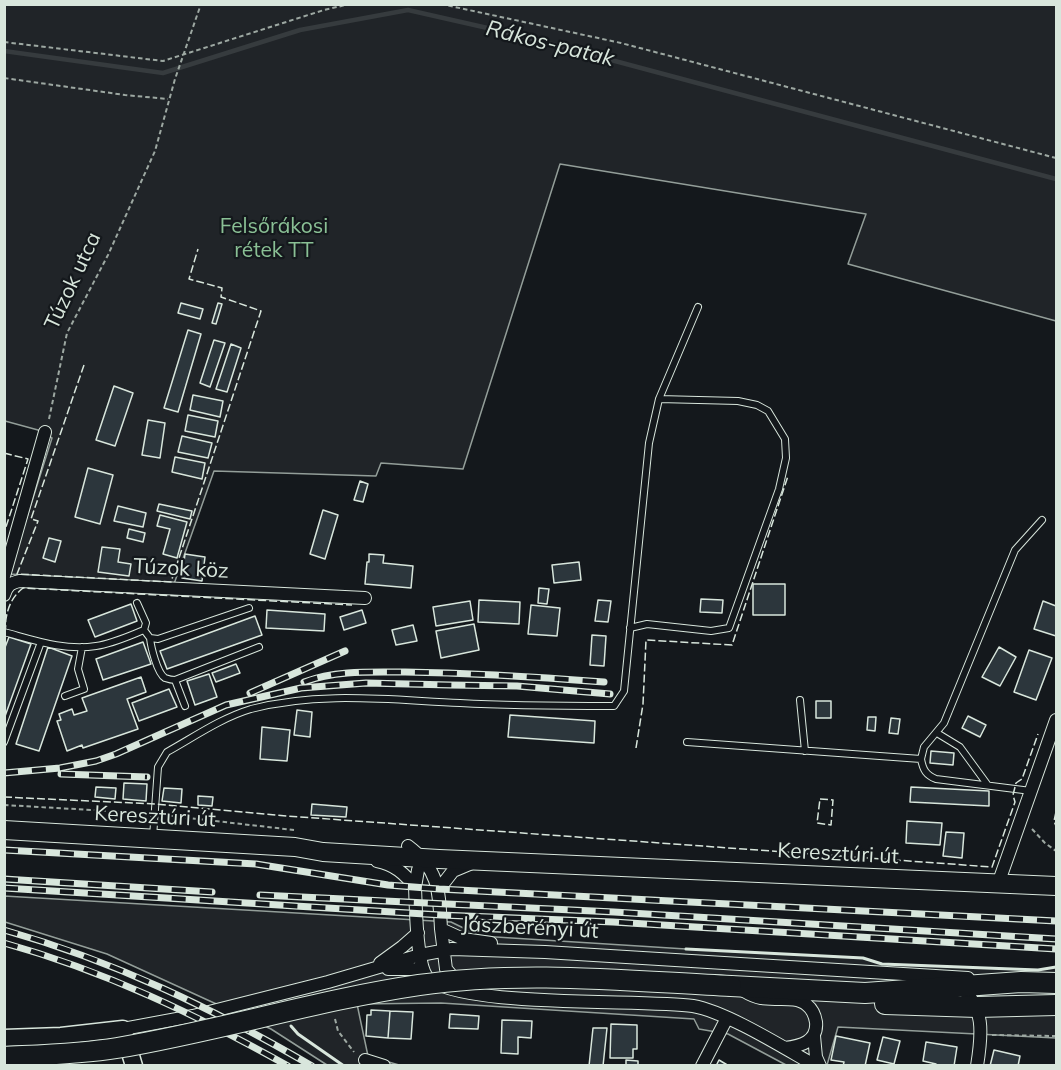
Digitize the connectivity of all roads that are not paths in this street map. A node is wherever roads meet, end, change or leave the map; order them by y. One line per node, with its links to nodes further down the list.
1 (698, 307): 2 (lane)
2 (659, 399): 10 (lane); 10 (lane)
3 (45, 432): 5 (street)
4 (1042, 520): 22 (lane)
5 (4, 576)
6 (4, 595): 7 (street, Túzok köz)
7 (365, 598)
8 (137, 603): 11 (lane)
9 (249, 608): 13 (lane)
10 (630, 628): 30 (lane)
11 (144, 630): 13 (lane); 15 (lane)
12 (4, 632): 14 (lane)
13 (150, 638): 17 (lane)
14 (41, 642): 15 (lane); 23 (lane)
15 (82, 647): 18 (lane)
16 (259, 647): 17 (lane)
17 (175, 680): 20 (lane)
18 (65, 696)
19 (800, 700): 25 (lane)
20 (185, 706)
21 (1056, 720): 28 (street)
22 (936, 733): 26 (lane); 27 (lane)
23 (4, 742)
24 (687, 742): 25 (lane)
25 (805, 750): 26 (lane)
26 (921, 759): 27 (lane)
27 (987, 784): 28 (lane)
28 (1031, 791): 37 (street)
29 (4, 830): 30 (main road, Keresztúri út)
30 (152, 839): 32 (main road, Keresztúri út)
31 (408, 846): 32 (main road, Keresztúri út); 34 (street); 36 (main road, Keresztúri út)
32 (299, 848): 33 (main road, Keresztúri út)
33 (323, 852): 34 (main road, Keresztúri út); 39 (street)
34 (423, 858): 35 (main road, Keresztúri út); 39 (street); 40 (street)
35 (485, 861): 36 (main road, Keresztúri út); 40 (street)
36 (618, 866): 37 (main road, Keresztúri út)
37 (998, 884): 38 (main road, Keresztúri út)
38 (1056, 886)
39 (415, 887): 42 (street)
40 (439, 889): 41 (street)
41 (441, 929): 43 (street); 44 (street)
42 (417, 933): 45 (street); 46 (street)
43 (443, 950): 44 (street, Jászberényi út); 45 (street, Jászberényi út); 52 (street)
44 (545, 952): 48 (street, Jászberényi út)
45 (420, 955): 46 (street, Jászberényi út); 47 (street)
46 (369, 970): 47 (street); 56 (street, Jászberényi út)
47 (423, 970): 52 (street)
48 (953, 982): 49 (main road, Jászberényi út); 51 (main road, Jászberényi út); 54 (street)
49 (1056, 983)
50 (731, 986): 51 (main road, Jászberényi út); 57 (street, Jászberényi út); 60 (main road, Jászberényi út, bridge)
51 (865, 993): 54 (main road, Jászberényi út)
52 (483, 995): 55 (street)
53 (1056, 1005): 54 (main road, Jászberényi út)
54 (977, 1006): 66 (street)
55 (727, 1018): 59 (street); 64 (street)
56 (123, 1029): 58 (street); 62 (street)
57 (814, 1036): 59 (street); 65 (street, Jászberényi út)
58 (4, 1038)
59 (784, 1048): 65 (street)
60 (4, 1057)
61 (365, 1060): 63 (street)
62 (134, 1065)
63 (384, 1065)
64 (702, 1065)
65 (818, 1065)
66 (977, 1065)

